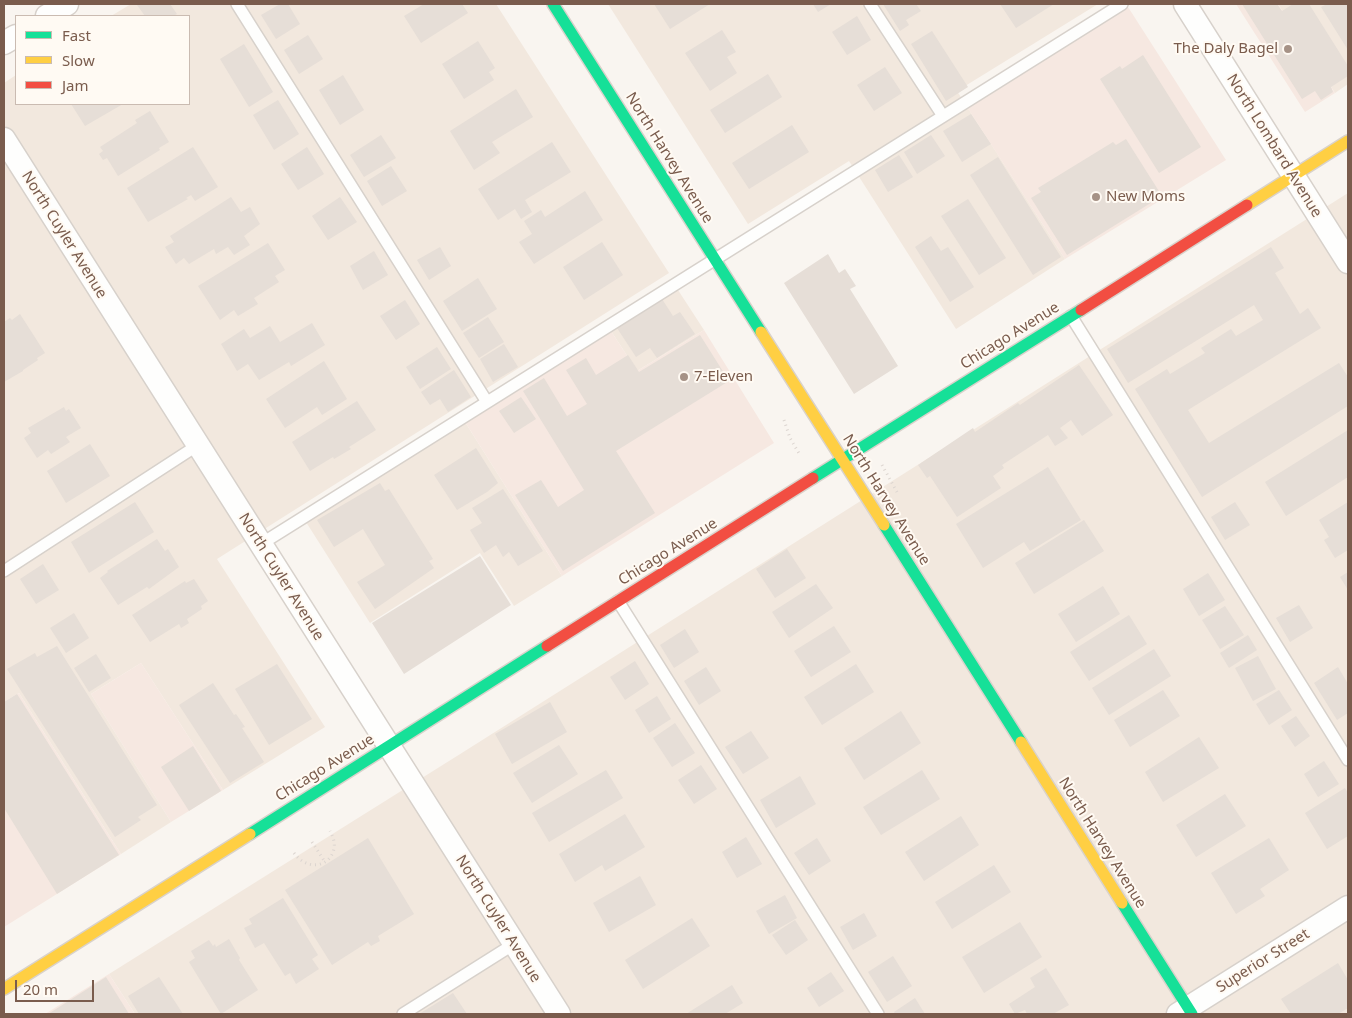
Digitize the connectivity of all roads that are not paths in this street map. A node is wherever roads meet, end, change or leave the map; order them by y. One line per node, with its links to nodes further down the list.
1 (67, 4): 7 (street)
2 (237, 4): 17 (lane)
3 (553, 4): 14 (main road, North Harvey Avenue)
4 (870, 4): 10 (lane)
5 (1122, 4): 10 (lane)
6 (1185, 4): 13 (street, North Lombard Avenue)
7 (49, 15)
8 (15, 37): 9 (street)
9 (4, 43)
10 (942, 116): 14 (lane)
11 (4, 139): 18 (street, North Cuyler Avenue)
12 (1348, 142): 13 (main road, Chicago Avenue)
13 (1294, 176): 15 (street, North Lombard Avenue); 16 (main road, Chicago Avenue)
14 (716, 259): 17 (lane); 19 (main road, North Harvey Avenue)
15 (1348, 262)
16 (1071, 316): 19 (main road, Chicago Avenue); 24 (lane)
17 (487, 402): 20 (lane)
18 (198, 445): 20 (street, North Cuyler Avenue); 21 (lane)
19 (844, 460): 22 (main road, Chicago Avenue); 28 (main road, North Harvey Avenue)
20 (260, 544): 23 (street, North Cuyler Avenue)
21 (4, 571)
22 (618, 601): 23 (main road, Chicago Avenue); 31 (lane)
23 (389, 746): 26 (street, North Cuyler Avenue); 27 (main road, Chicago Avenue)
24 (1348, 760)
25 (1348, 907): 28 (street, Superior Street)
26 (514, 944): 29 (lane); 30 (street, North Cuyler Avenue)
27 (4, 989)
28 (1186, 1012)
29 (403, 1014)
30 (559, 1014)
31 (878, 1014)

